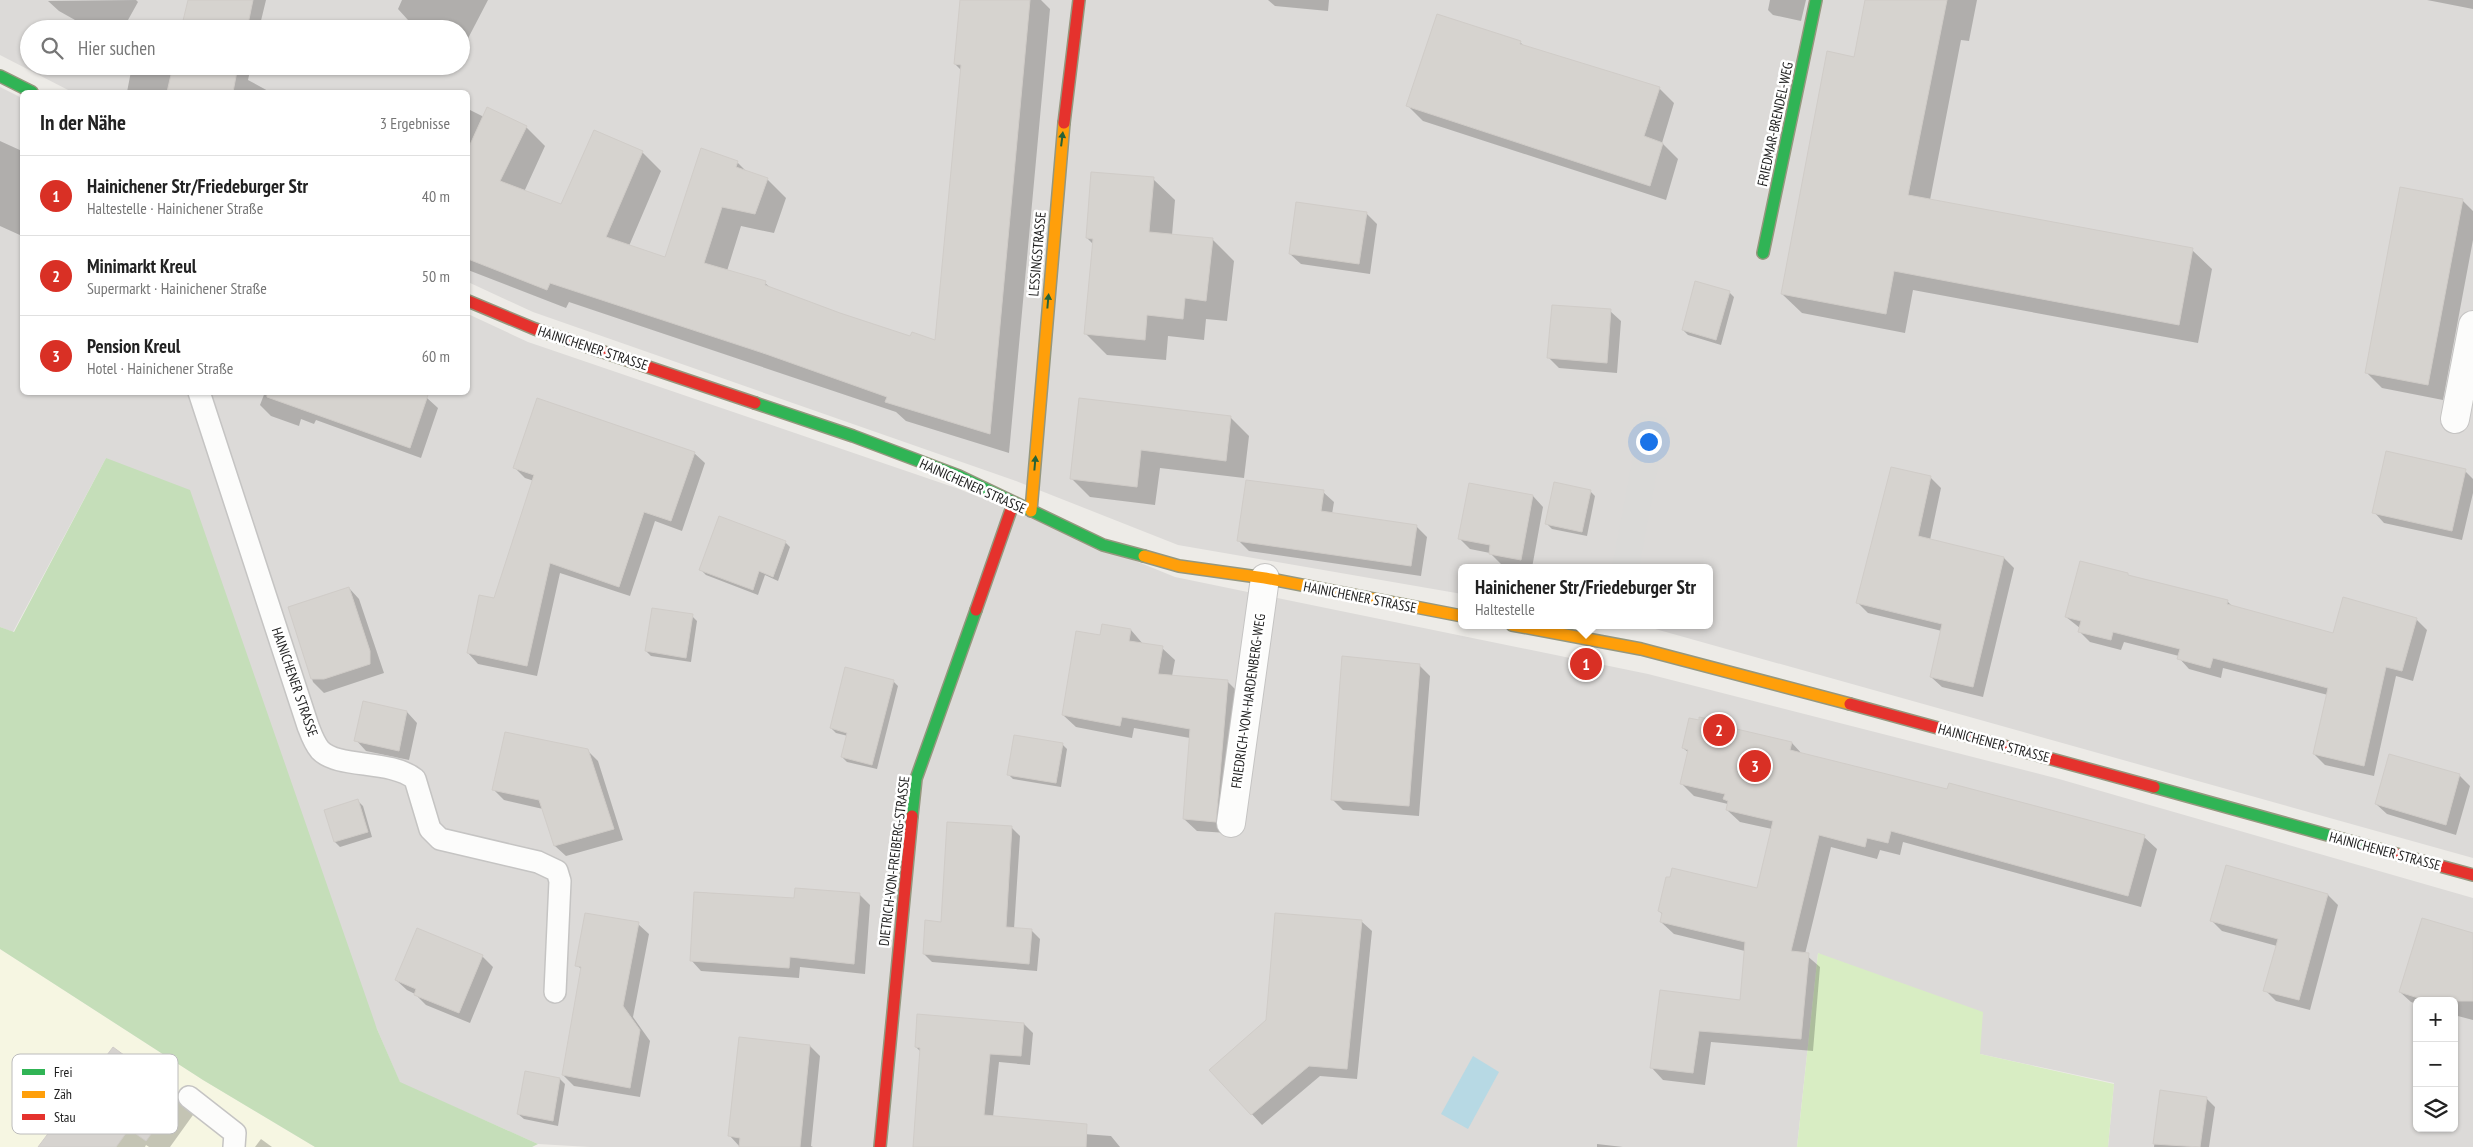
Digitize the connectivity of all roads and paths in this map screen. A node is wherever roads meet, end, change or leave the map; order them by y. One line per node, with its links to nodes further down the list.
1 (1079, 0): 11 (main road, LESSINGSTRASSE, one-way to 1)
2 (1816, 0): 5 (main road, FRIEDMAR-BRENDEL-WEG)
3 (0, 76): 4 (main road)
4 (28, 90)
5 (1763, 253)
6 (470, 302): 10 (main road, HAINICHENER STRASSE)
7 (2473, 324): 9 (street)
8 (200, 395): 17 (lane, HAINICHENER STRASSE)
9 (2455, 419)
10 (1013, 504): 11 (main road, HAINICHENER STRASSE); 20 (main road, DIETRICH-VON-FREIBERG-STRASSE)
11 (1031, 511): 12 (main road, HAINICHENER STRASSE)
12 (1265, 578): 13 (main road, HAINICHENER STRASSE); 15 (street, FRIEDRICH-VON-HARDENBERG-WEG)
13 (1458, 615)
14 (1534, 629): 16 (main road, HAINICHENER STRASSE)
15 (1231, 823)
16 (2473, 876)
17 (555, 992)
18 (189, 1097): 19 (lane)
19 (234, 1147)
20 (880, 1147)

